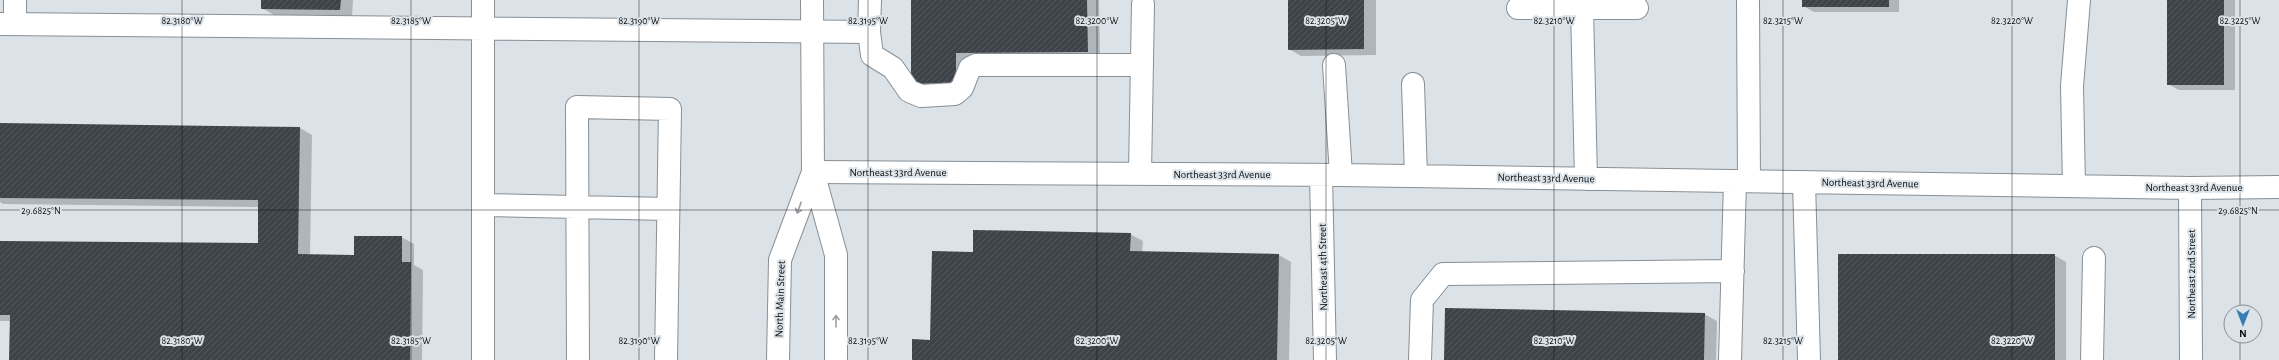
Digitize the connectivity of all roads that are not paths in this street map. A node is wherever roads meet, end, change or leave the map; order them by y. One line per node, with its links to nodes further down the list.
1 (15, 0): 11 (street)
2 (483, 0): 12 (street)
3 (812, 0): 13 (street, North Main Street)
4 (870, 0): 14 (street)
5 (1748, 0): 23 (street)
6 (2079, 0): 25 (street)
7 (1143, 4): 15 (street)
8 (1518, 8): 9 (street)
9 (1582, 8): 10 (street); 22 (street)
10 (1638, 8)
11 (8, 24): 12 (street)
12 (484, 28): 13 (street); 28 (street)
13 (812, 31): 14 (street); 18 (street, North Main Street)
14 (869, 32): 15 (street)
15 (1142, 65): 19 (street)
16 (1334, 65): 20 (street, Northeast 4th Street)
17 (1413, 84): 21 (street)
18 (813, 172): 19 (street, Northeast 33rd Avenue); 36 (street, North Main Street, one-way to 36); 37 (street, North Main Street, one-way to 18)
19 (1140, 174): 20 (street, Northeast 33rd Avenue)
20 (1331, 175): 21 (street, Northeast 33rd Avenue); 38 (street, Northeast 4th Street)
21 (1416, 176): 22 (street, Northeast 33rd Avenue)
22 (1586, 179): 23 (street, Northeast 33rd Avenue)
23 (1742, 181): 24 (street, Northeast 33rd Avenue); 32 (street)
24 (1804, 182): 25 (street, Northeast 33rd Avenue); 41 (street)
25 (2074, 186): 27 (street, Northeast 33rd Avenue)
26 (2279, 187): 27 (street, Northeast 33rd Avenue)
27 (2190, 188): 43 (street, Northeast 2nd Street)
28 (484, 205): 29 (street); 33 (street)
29 (578, 208): 30 (street); 30 (street); 34 (street)
30 (668, 209): 35 (street)
31 (2094, 258): 42 (street)
32 (1733, 271): 39 (street); 40 (street)
33 (483, 360)
34 (578, 360)
35 (666, 360)
36 (778, 360)
37 (836, 360)
38 (1325, 360)
39 (1420, 360)
40 (1730, 360)
41 (1809, 360)
42 (2092, 360)
43 (2191, 360)

